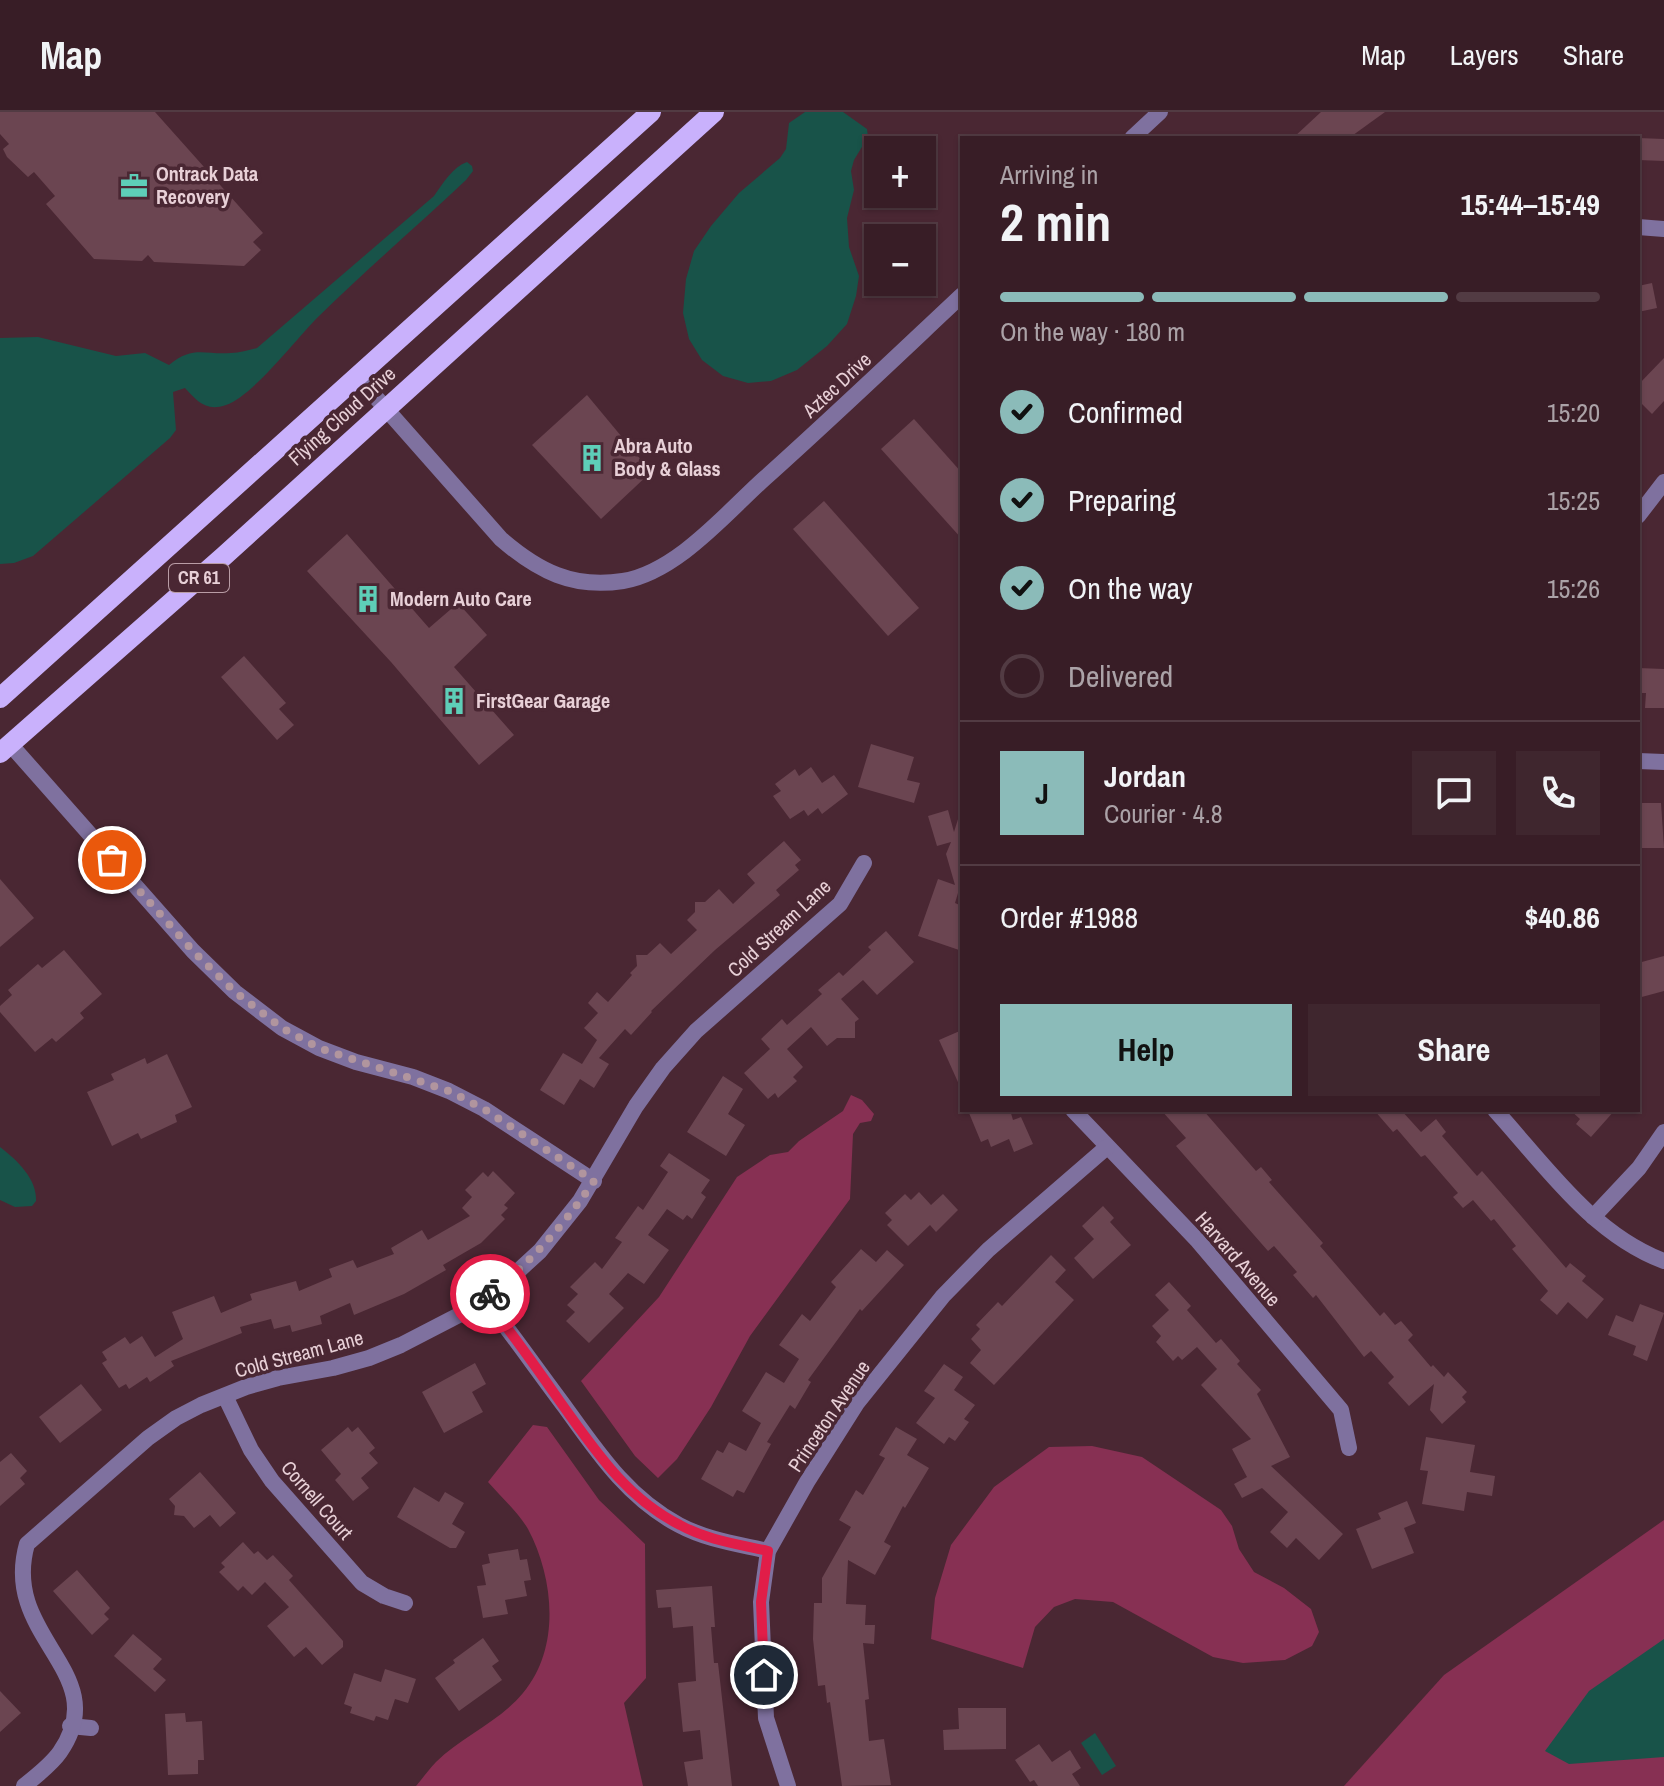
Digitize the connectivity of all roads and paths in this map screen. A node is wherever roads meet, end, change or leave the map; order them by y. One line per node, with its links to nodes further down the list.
1 (651, 112): 8 (main road, Flying Cloud Drive / CR 61)
2 (714, 112): 9 (main road, Flying Cloud Drive / CR 61)
3 (1160, 112): 4 (street)
4 (1134, 136)
5 (1640, 227): 6 (street)
6 (1664, 229)
7 (960, 297): 9 (street, Aztec Drive)
8 (357, 376): 9 (street, Aztec Drive); 12 (main road, Flying Cloud Drive / CR 61)
9 (385, 410): 13 (main road, Flying Cloud Drive / CR 61)
10 (1664, 482): 11 (street)
11 (1640, 513)
12 (0, 698)
13 (5, 748): 21 (street)
14 (1640, 761): 15 (street)
15 (1664, 762)
16 (864, 863): 21 (street, Cold Stream Lane)
17 (1075, 1112): 20 (street, Harvard Avenue)
18 (1497, 1112): 22 (street)
19 (1664, 1132): 22 (street)
20 (1107, 1147): 26 (street, Harvard Avenue); 27 (street, Princeton Avenue)
21 (594, 1181): 24 (street, Cold Stream Lane)
22 (1593, 1217): 23 (street)
23 (1664, 1261)
24 (484, 1298): 25 (street, Cold Stream Lane); 27 (street)
25 (225, 1396): 28 (street, Cold Stream Lane); 29 (street, Cornell Court)
26 (1349, 1448)
27 (768, 1551): 34 (street, Princeton Avenue)
28 (5, 1582)
29 (405, 1603)
30 (38, 1657): 31 (street)
31 (70, 1726): 32 (street); 33 (street)
32 (91, 1728)
33 (24, 1786)
34 (788, 1786)

